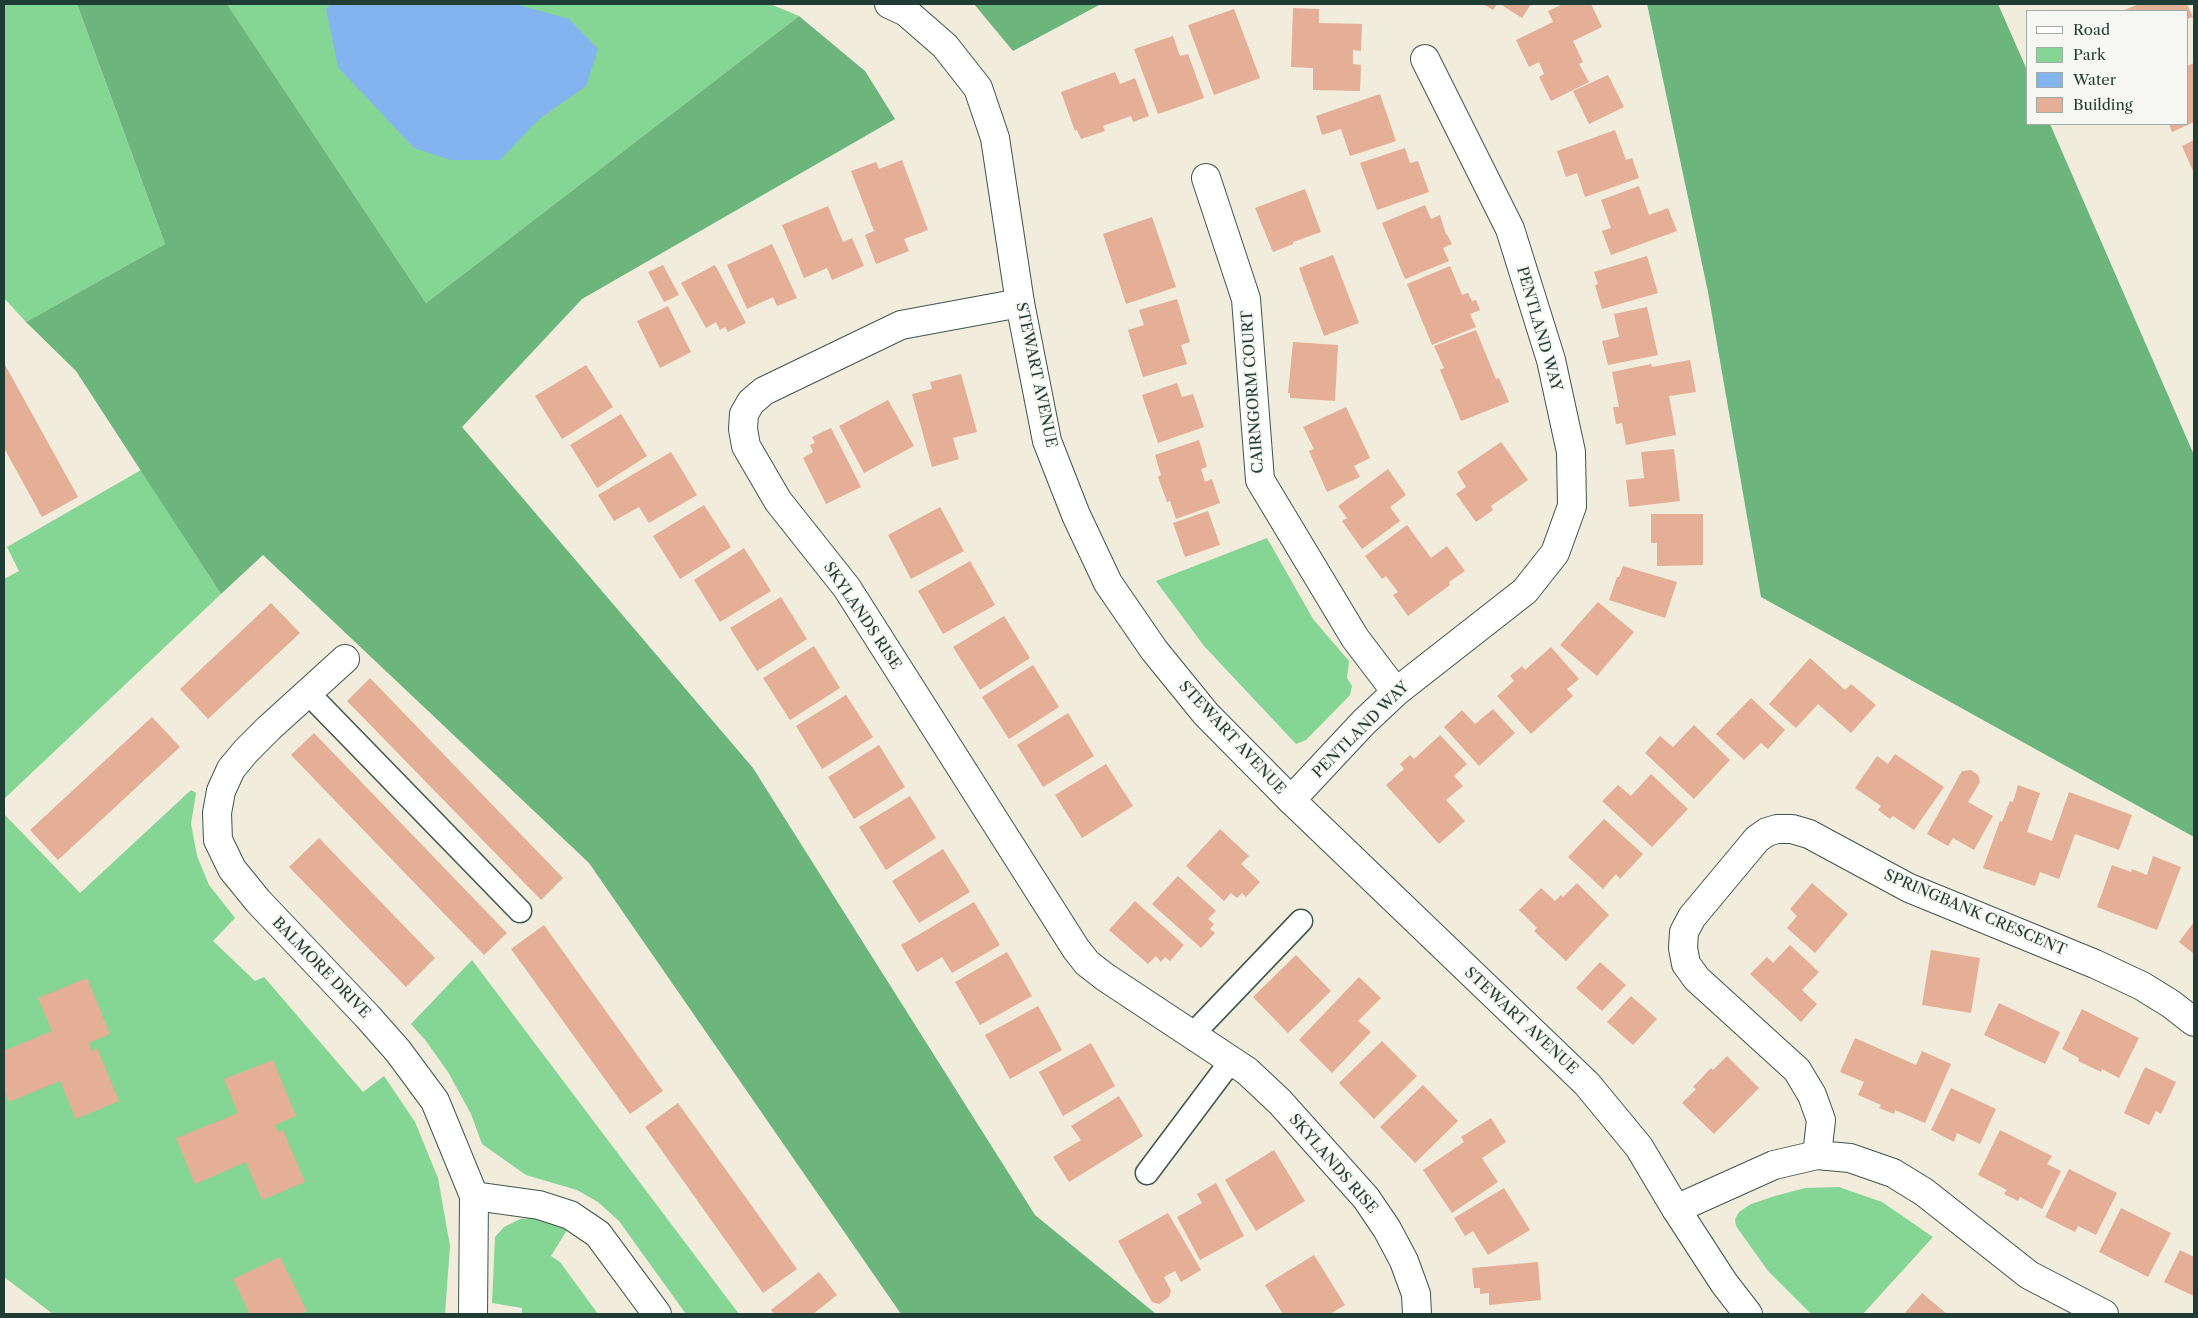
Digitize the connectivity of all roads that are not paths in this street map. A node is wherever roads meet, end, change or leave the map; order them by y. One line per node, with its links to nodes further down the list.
1 (889, 4): 4 (street, STEWART AVENUE)
2 (1425, 59): 6 (street, PENTLAND WAY)
3 (1206, 178): 6 (street, CAIRNGORM COURT)
4 (1020, 303): 8 (street, STEWART AVENUE); 12 (street, SKYLANDS RISE)
5 (344, 659): 7 (street, BALMORE DRIVE)
6 (1396, 692): 8 (street, PENTLAND WAY)
7 (308, 693): 9 (lane); 16 (street, BALMORE DRIVE)
8 (1291, 800): 17 (street, STEWART AVENUE)
9 (520, 911)
10 (1300, 921): 12 (lane)
11 (2194, 1022): 14 (street, SPRINGBANK CRESCENT)
12 (1192, 1035): 13 (street, SKYLANDS RISE)
13 (1231, 1061): 15 (lane); 20 (street, SKYLANDS RISE)
14 (1817, 1155): 17 (street); 22 (street)
15 (1147, 1173)
16 (474, 1196): 18 (street, BALMORE DRIVE); 19 (street)
17 (1676, 1209): 21 (street, STEWART AVENUE)
18 (473, 1314)
19 (657, 1314)
20 (1417, 1314)
21 (1748, 1314)
22 (2104, 1314)

